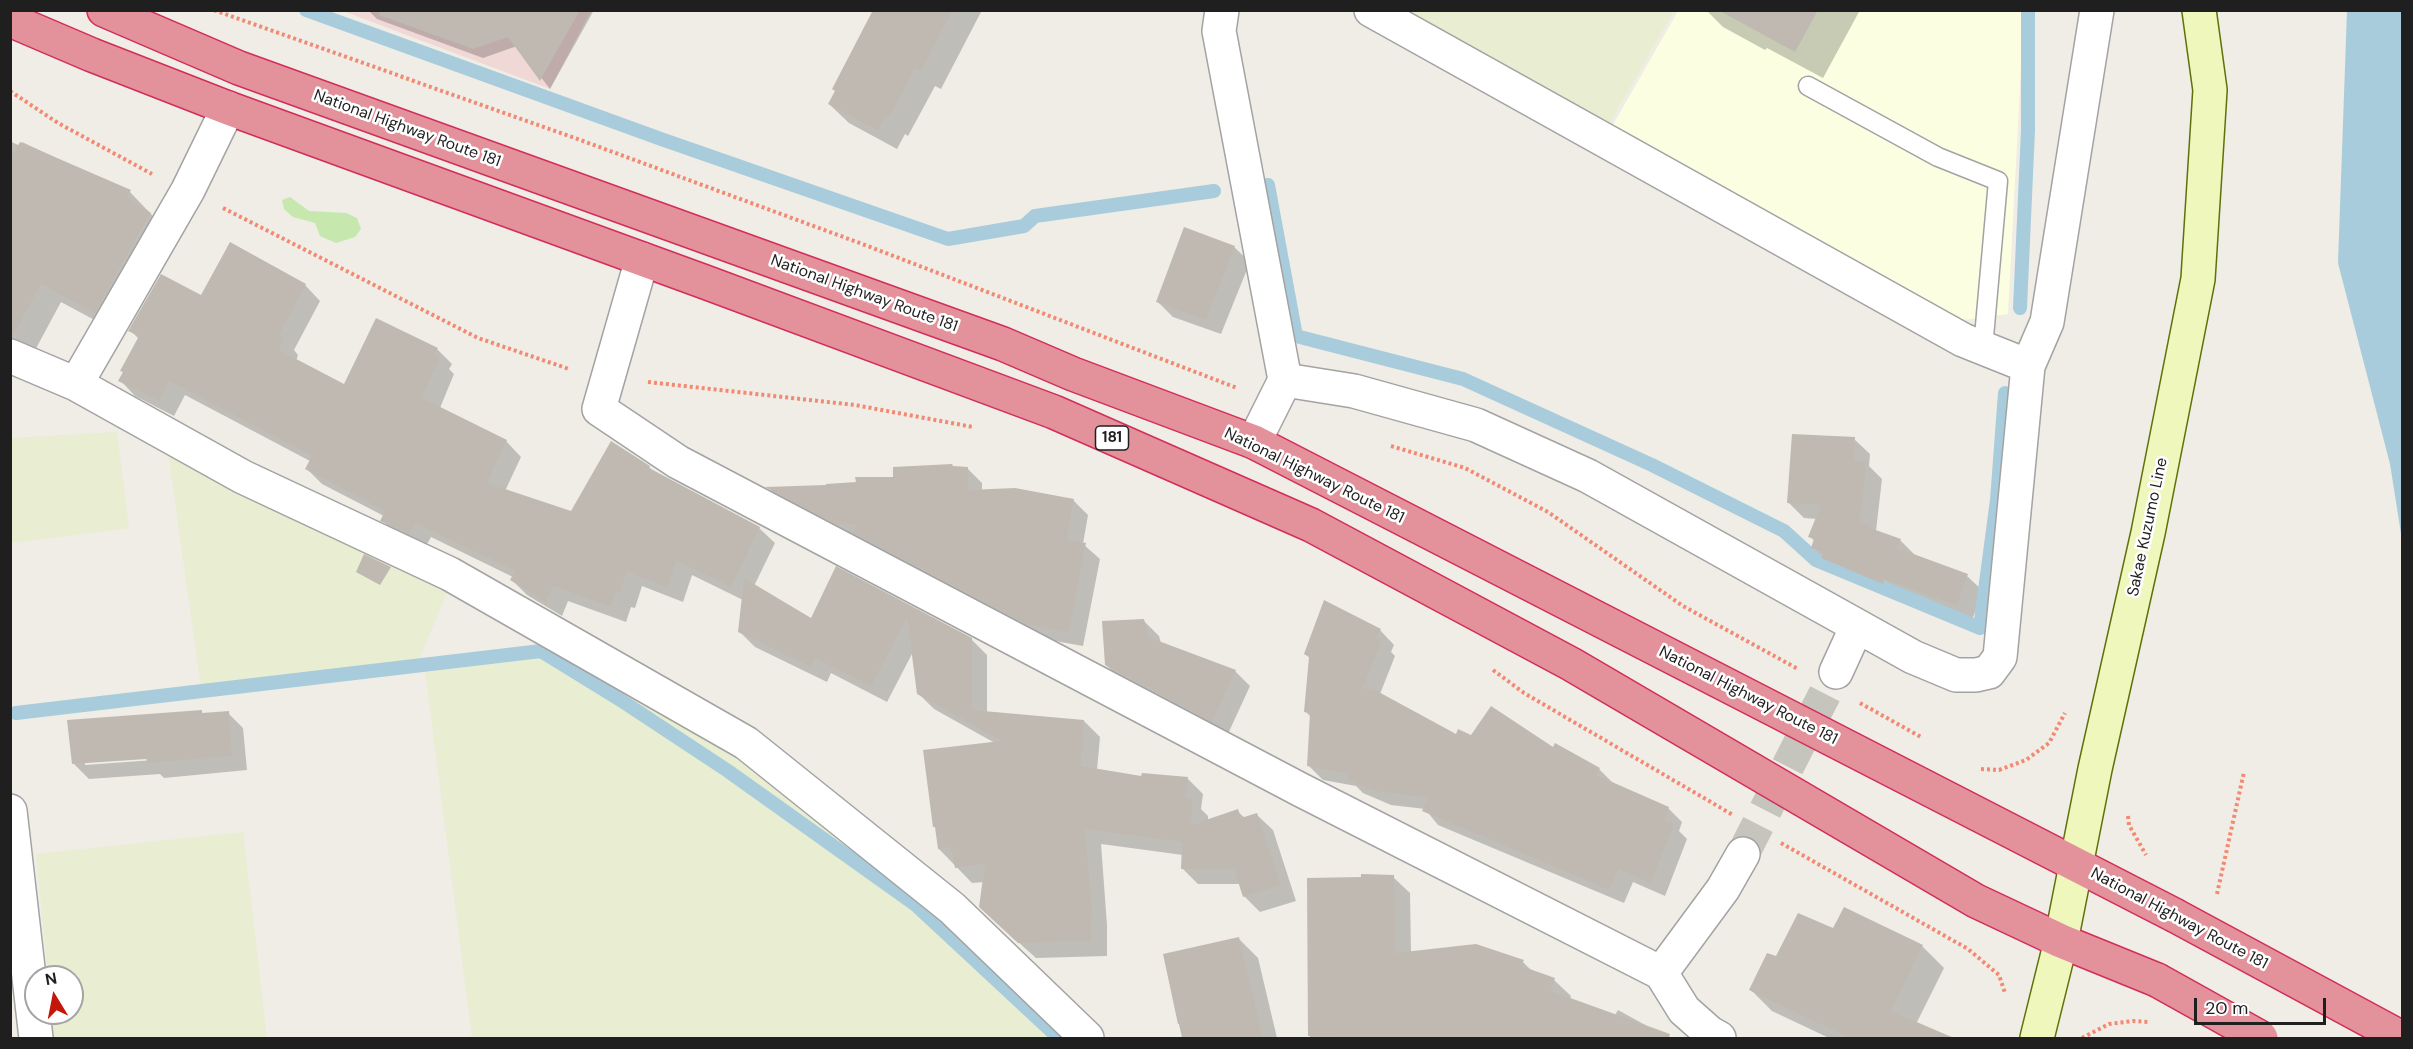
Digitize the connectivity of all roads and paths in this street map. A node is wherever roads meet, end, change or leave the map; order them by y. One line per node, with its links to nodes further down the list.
1 (104, 10): 21 (highway, National Highway Route 181)
2 (214, 10): 19 (path)
3 (1222, 10): 17 (street)
4 (1371, 10): 13 (street)
5 (2097, 10): 15 (street)
6 (2199, 10): 36 (main road, Sakae Kuzumo Line)
7 (10, 20): 10 (highway, 181)
8 (1808, 86): 13 (lane)
9 (10, 91): 11 (path)
10 (228, 108): 11 (street); 12 (highway, 181)
11 (188, 190): 16 (path); 18 (street)
12 (642, 259): 16 (street); 37 (highway, 181)
13 (1983, 348): 15 (street)
14 (10, 356): 18 (street)
15 (2028, 366): 23 (street)
16 (609, 376): 20 (path); 38 (street)
17 (1285, 380): 21 (street); 23 (street)
18 (76, 384): 42 (street)
19 (1237, 388)
20 (976, 427)
21 (1254, 442): 36 (highway, National Highway Route 181)
22 (1385, 444): 25 (path)
23 (1857, 627): 26 (street)
24 (1489, 667): 32 (path)
25 (1798, 669)
26 (1843, 685): 28 (path)
27 (2067, 709): 29 (path)
28 (1929, 741)
29 (1978, 769)
30 (10, 811): 41 (street)
31 (2128, 814): 35 (path)
32 (1736, 816)
33 (1776, 839): 39 (path)
34 (1743, 854): 38 (street)
35 (2147, 858)
36 (2076, 864): 37 (main road, Sakae Kuzumo Line); 47 (highway, National Highway Route 181, bridge)
37 (2061, 941): 44 (main road, Sakae Kuzumo Line); 46 (highway, 181, bridge)
38 (1661, 973): 43 (street)
39 (2004, 1000)
40 (2151, 1022): 45 (path)
41 (36, 1038)
42 (1087, 1038)
43 (1719, 1038)
44 (2037, 1038)
45 (2082, 1038)
46 (2260, 1038)
47 (2403, 1038)

